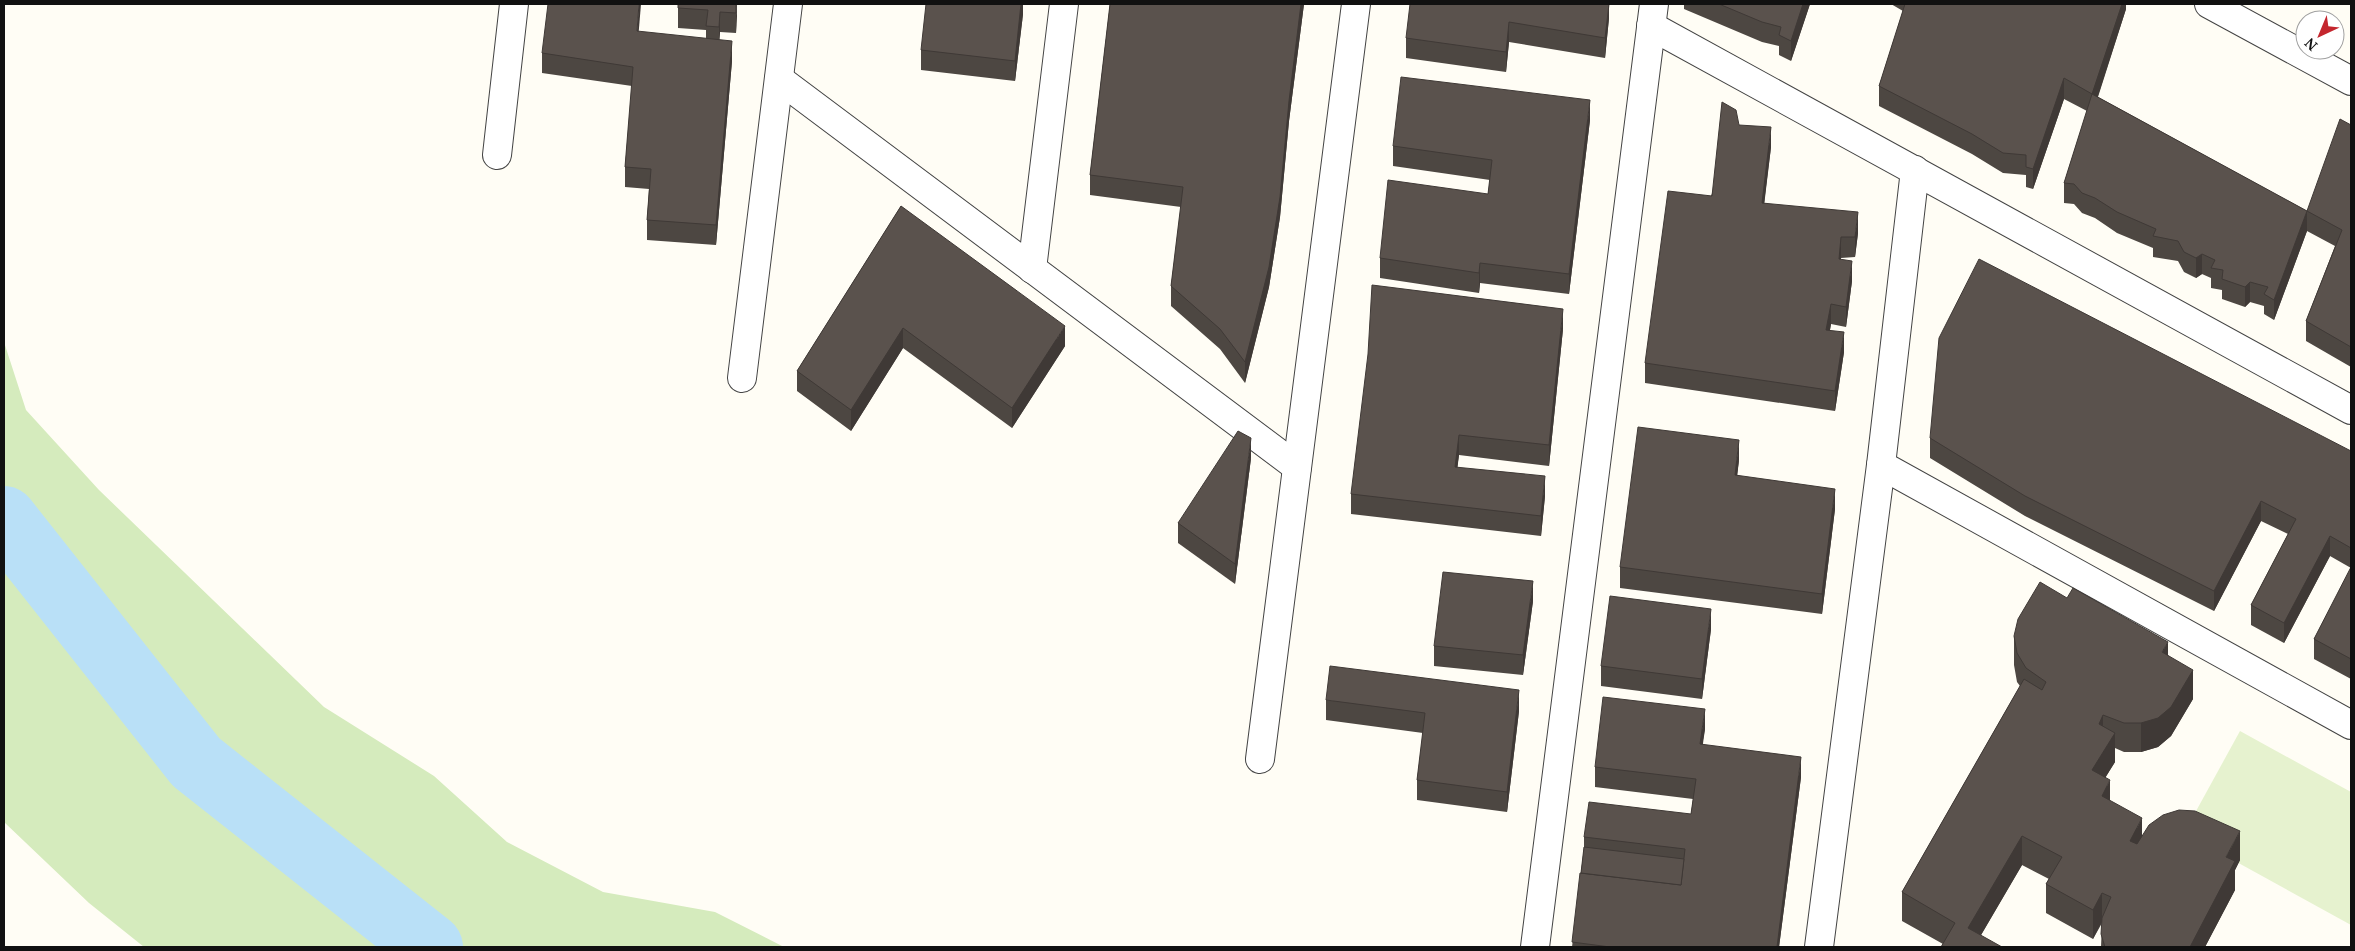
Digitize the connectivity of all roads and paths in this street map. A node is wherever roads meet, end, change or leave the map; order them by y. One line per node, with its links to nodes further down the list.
1 (514, 4): 9 (street)
2 (788, 4): 7 (street)
3 (1064, 4): 11 (street)
4 (1356, 4): 15 (street)
5 (2210, 4): 8 (street)
6 (1652, 15): 10 (street); 18 (street)
7 (779, 79): 11 (street); 12 (street)
8 (2351, 81)
9 (497, 155)
10 (1915, 170): 13 (street); 14 (street)
11 (1032, 269): 15 (street)
12 (742, 378)
13 (2351, 410)
14 (1881, 465): 16 (street); 19 (street)
15 (1297, 467): 17 (street)
16 (2351, 724)
17 (1260, 759)
18 (1535, 947)
19 (1819, 947)

